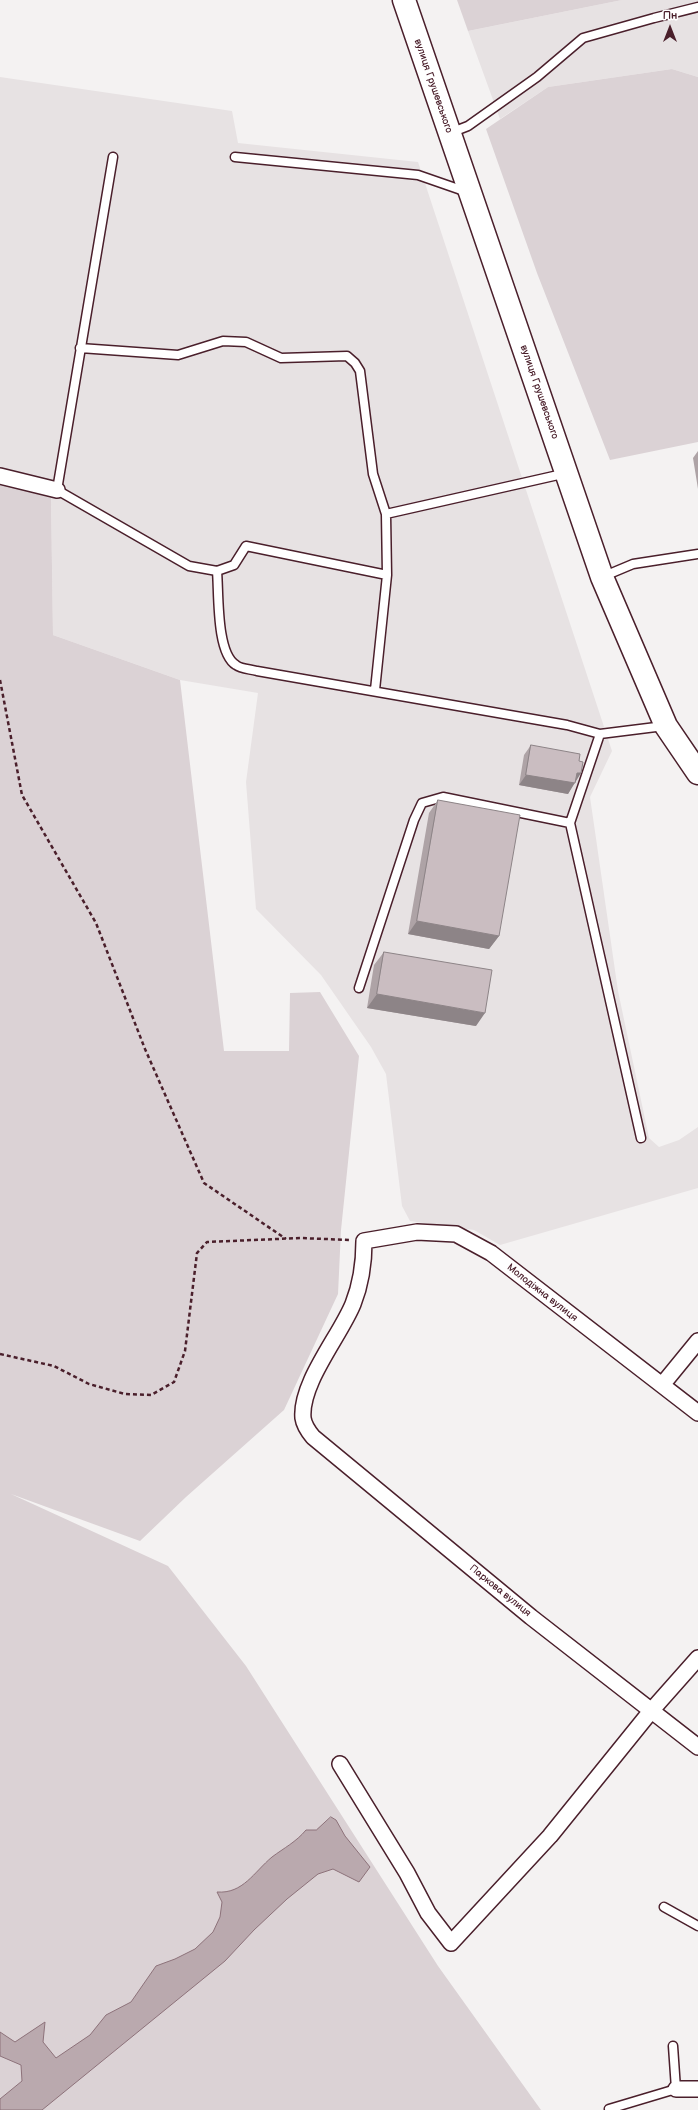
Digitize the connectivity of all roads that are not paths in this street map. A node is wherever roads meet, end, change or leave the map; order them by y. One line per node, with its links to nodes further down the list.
1 (404, 0): 3 (main road, вулиця Грушевського)
2 (698, 7): 3 (lane)
3 (450, 133): 6 (main road, вулиця Грушевського)
4 (113, 157): 7 (lane)
5 (235, 157): 6 (lane)
6 (470, 193): 8 (main road, вулиця Грушевського)
7 (80, 348): 10 (lane); 11 (lane)
8 (567, 473): 11 (lane); 15 (main road, вулиця Грушевського)
9 (0, 476): 10 (street)
10 (57, 490): 13 (lane)
11 (386, 514): 14 (lane)
12 (698, 554): 15 (lane)
13 (217, 571): 14 (lane); 16 (lane)
14 (387, 575): 16 (lane)
15 (602, 578): 17 (main road, вулиця Грушевського)
16 (376, 690): 18 (lane)
17 (666, 726): 18 (lane); 19 (main road, вулиця Грушевського)
18 (600, 734): 20 (lane)
19 (698, 774)
20 (570, 823): 21 (lane); 22 (lane)
21 (359, 988)
22 (641, 1138)
23 (698, 1341): 24 (street)
24 (662, 1385): 25 (street, Молодіжна вулиця); 26 (street, Молодіжна вулиця)
25 (698, 1413)
26 (307, 1429): 28 (street, Паркова вулиця)
27 (698, 1658): 28 (street)
28 (651, 1711): 29 (street, Паркова вулиця); 30 (street)
29 (698, 1747)
30 (340, 1764)
31 (664, 1908): 32 (lane)
32 (698, 1926)
33 (673, 2046): 34 (lane)
34 (676, 2089): 35 (street); 36 (lane)
35 (698, 2089)
36 (609, 2109)

